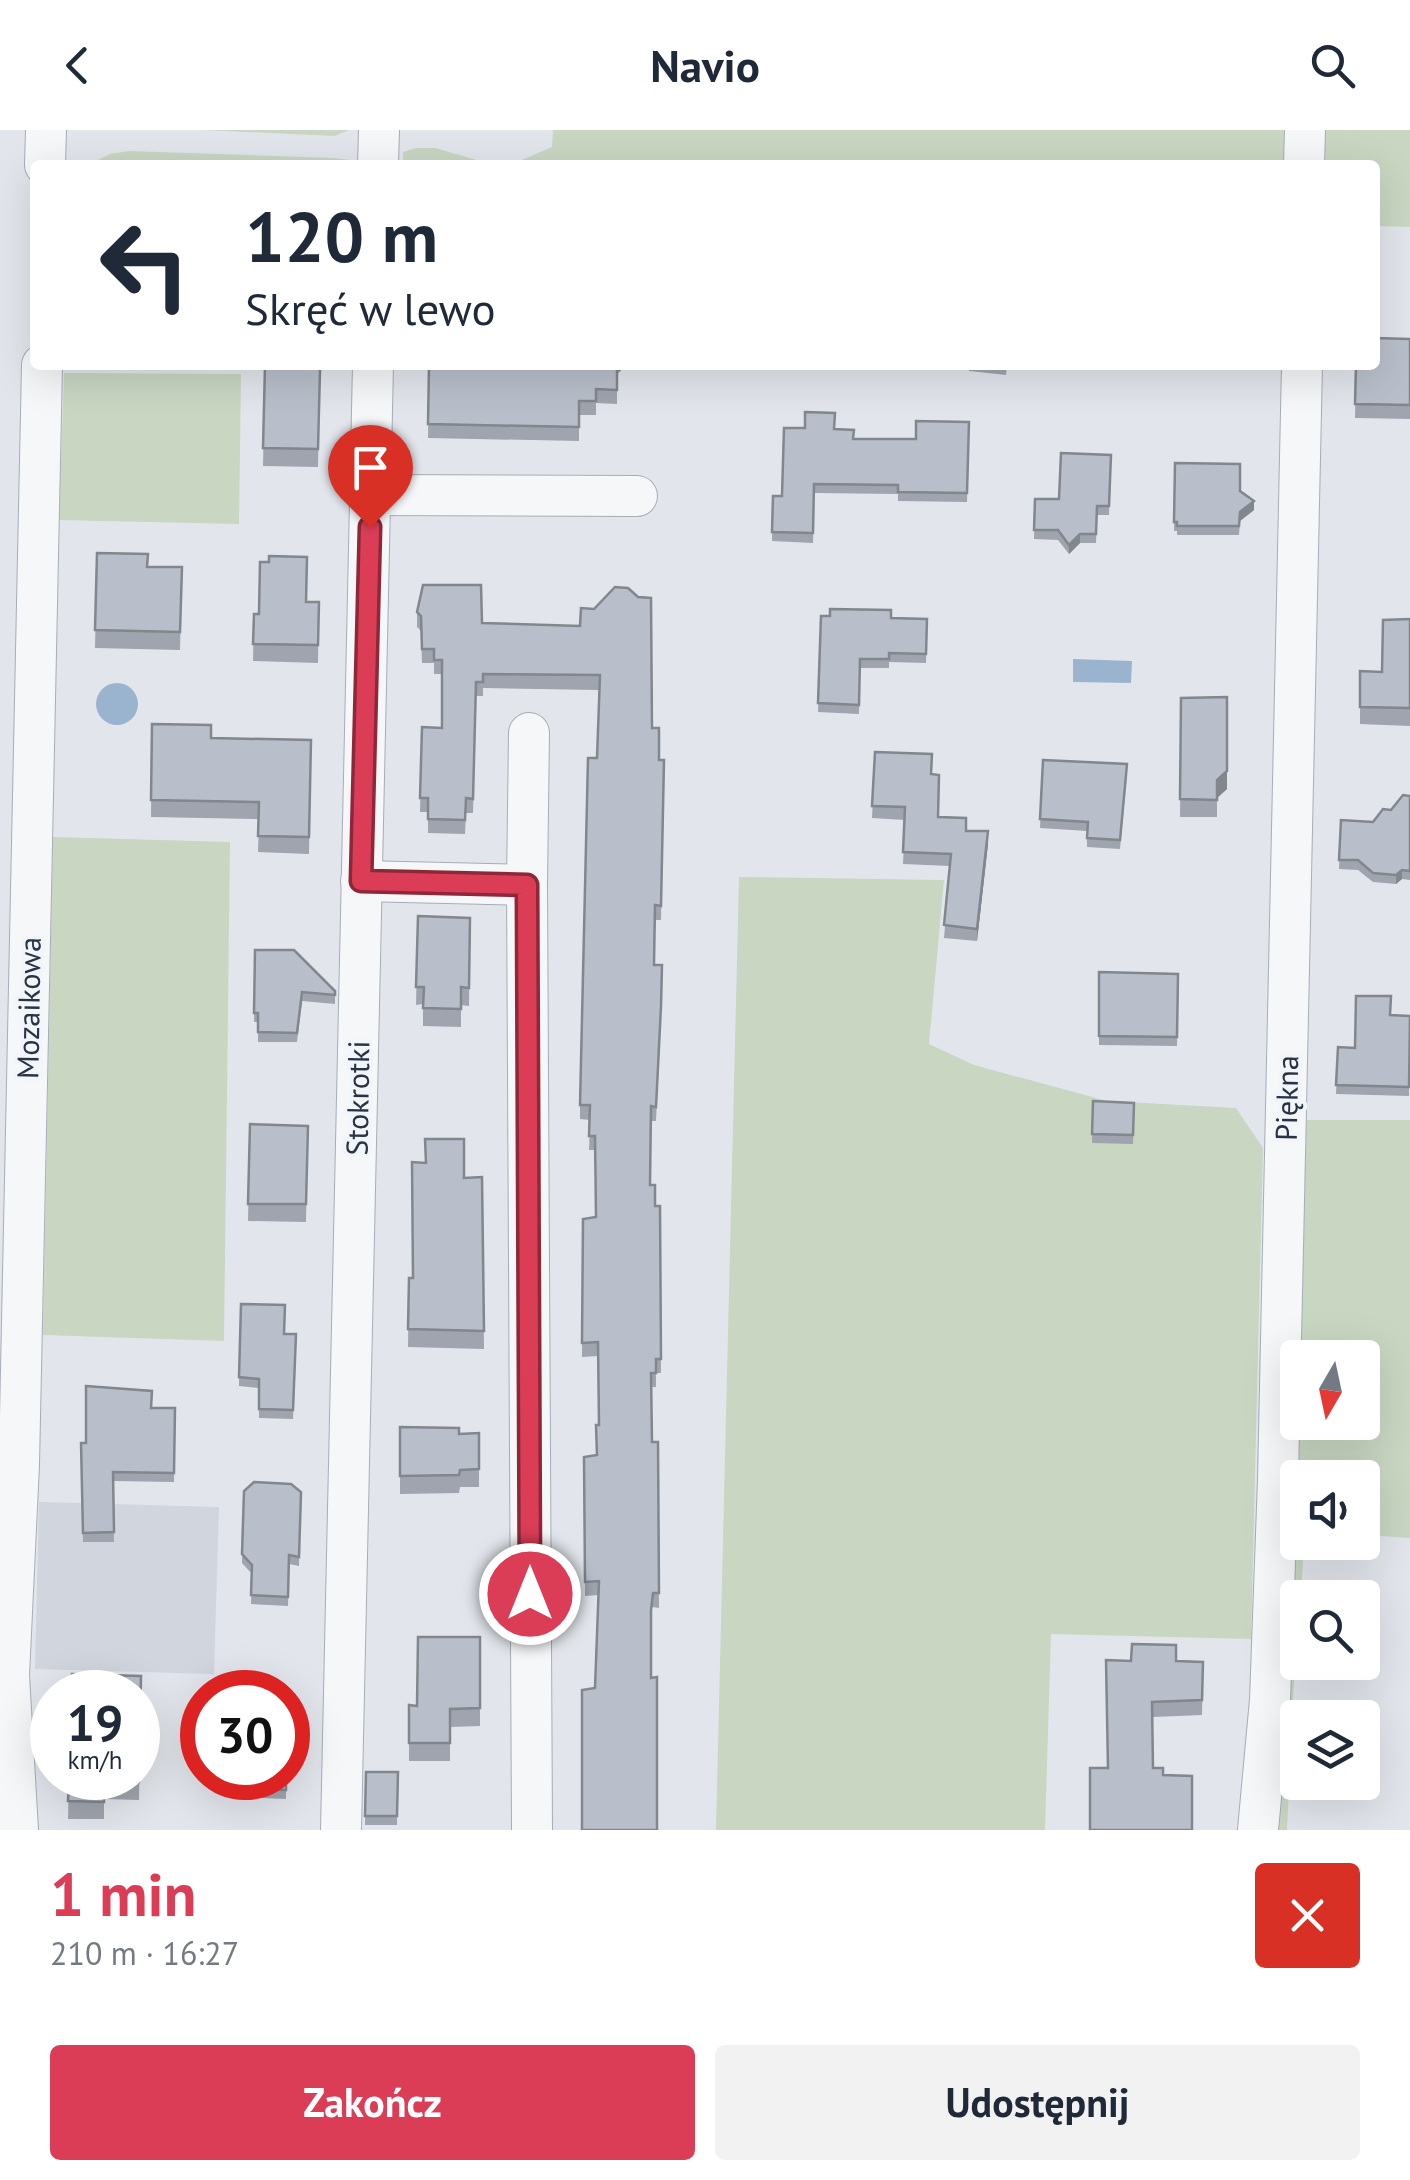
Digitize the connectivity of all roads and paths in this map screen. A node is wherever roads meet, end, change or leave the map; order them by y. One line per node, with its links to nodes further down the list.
1 (46, 130): 4 (street)
2 (380, 130): 5 (street)
3 (1305, 130): 6 (street)
4 (45, 160)
5 (378, 160)
6 (1304, 160)
7 (42, 370): 15 (street, Mozaikowa)
8 (373, 370): 10 (street, Stokrotki)
9 (1302, 370): 18 (street, Piękna)
10 (371, 495): 11 (street); 13 (street, Stokrotki)
11 (638, 496)
12 (529, 732): 14 (street)
13 (361, 881): 14 (street); 16 (street, Stokrotki)
14 (527, 885): 17 (street)
15 (18, 1830)
16 (341, 1830)
17 (532, 1830)
18 (1258, 1830)

